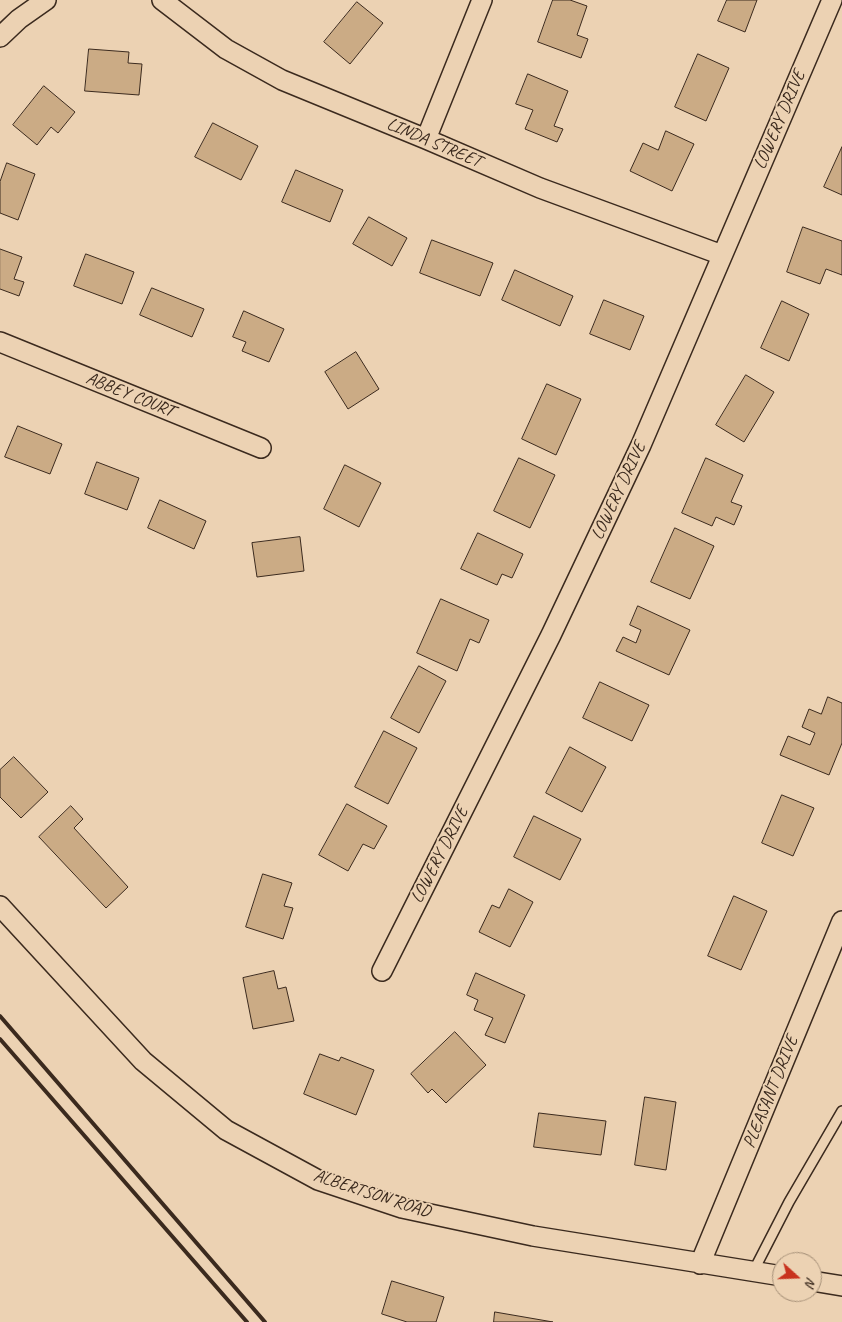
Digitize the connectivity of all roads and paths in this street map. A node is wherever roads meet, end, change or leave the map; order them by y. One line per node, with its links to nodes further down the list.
1 (46, 0): 5 (street)
2 (162, 0): 6 (street, LINDA STREET)
3 (482, 0): 6 (street)
4 (832, 0): 7 (street, LOWERY DRIVE)
5 (0, 37)
6 (426, 139): 7 (street, LINDA STREET)
7 (722, 256): 12 (street, LOWERY DRIVE)
8 (0, 342): 9 (street, ABBEY COURT)
9 (261, 448)
10 (0, 906): 14 (street, ALBERTSON ROAD)
11 (842, 921): 14 (street, PLEASANT DRIVE)
12 (382, 971)
13 (842, 1111): 15 (lane)
14 (700, 1264): 15 (street, ALBERTSON ROAD)
15 (753, 1272): 16 (street, ALBERTSON ROAD)
16 (772, 1275)
17 (822, 1283): 18 (street)
18 (842, 1286)

